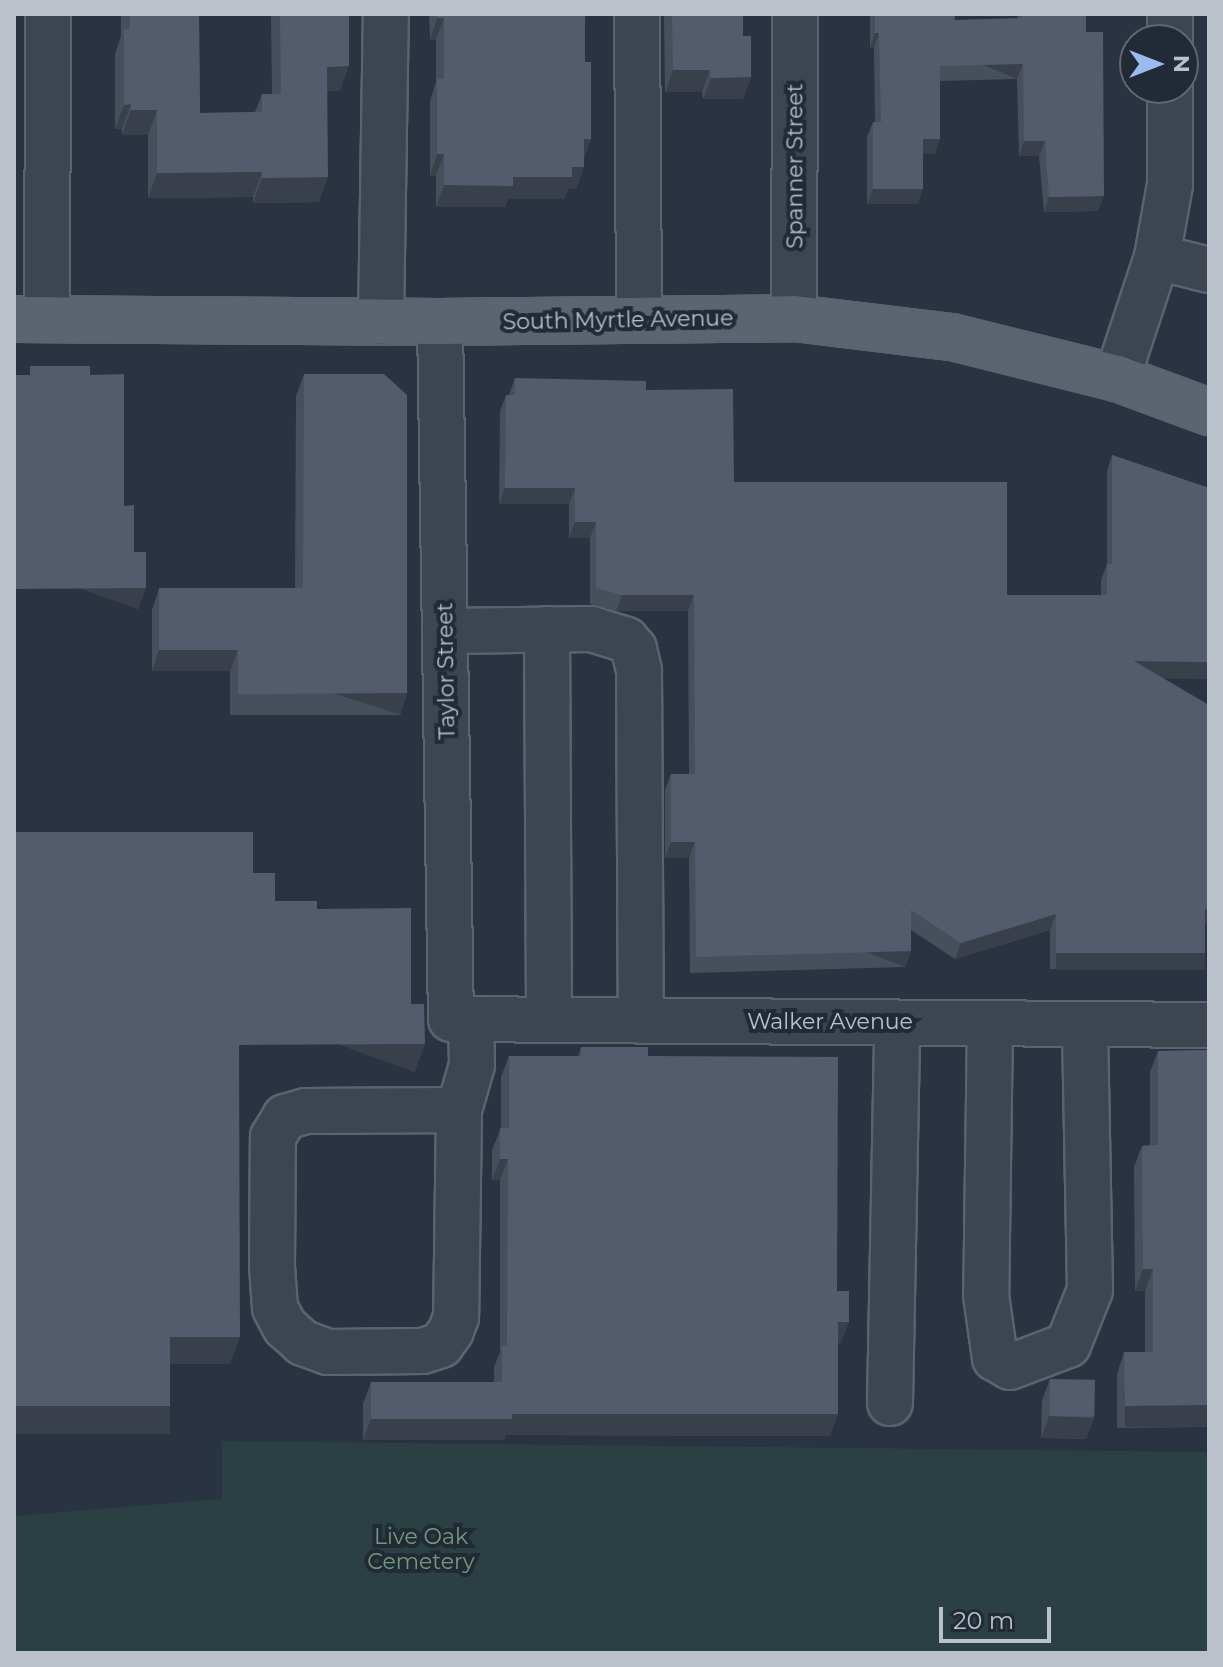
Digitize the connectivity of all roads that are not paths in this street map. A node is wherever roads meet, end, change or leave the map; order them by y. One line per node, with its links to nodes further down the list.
1 (48, 14): 9 (street)
2 (386, 14): 11 (street)
3 (637, 14): 10 (street)
4 (795, 14): 8 (street, Spanner Street)
5 (1170, 104): 6 (street)
6 (1157, 257): 7 (street); 13 (street)
7 (1209, 270)
8 (794, 318): 10 (main road, South Myrtle Avenue); 13 (main road, South Myrtle Avenue)
9 (30, 319): 11 (main road, South Myrtle Avenue)
10 (639, 319): 12 (main road, South Myrtle Avenue)
11 (381, 322): 12 (main road, South Myrtle Avenue)
12 (440, 322): 16 (street, Taylor Street)
13 (1117, 378): 14 (main road, South Myrtle Avenue)
14 (1209, 412)
15 (547, 629): 16 (street); 18 (street); 19 (street)
16 (445, 631): 17 (street, Taylor Street)
17 (461, 1019): 18 (street, Walker Avenue); 24 (street, Taylor Street)
18 (549, 1020): 19 (street, Walker Avenue)
19 (641, 1021): 20 (street, Walker Avenue)
20 (897, 1023): 21 (street, Walker Avenue); 25 (street)
21 (990, 1023): 22 (street, Walker Avenue); 22 (street)
22 (1085, 1024): 23 (street, Walker Avenue)
23 (1209, 1025)
24 (459, 1110): 24 (street, Taylor Street)
25 (890, 1403)

